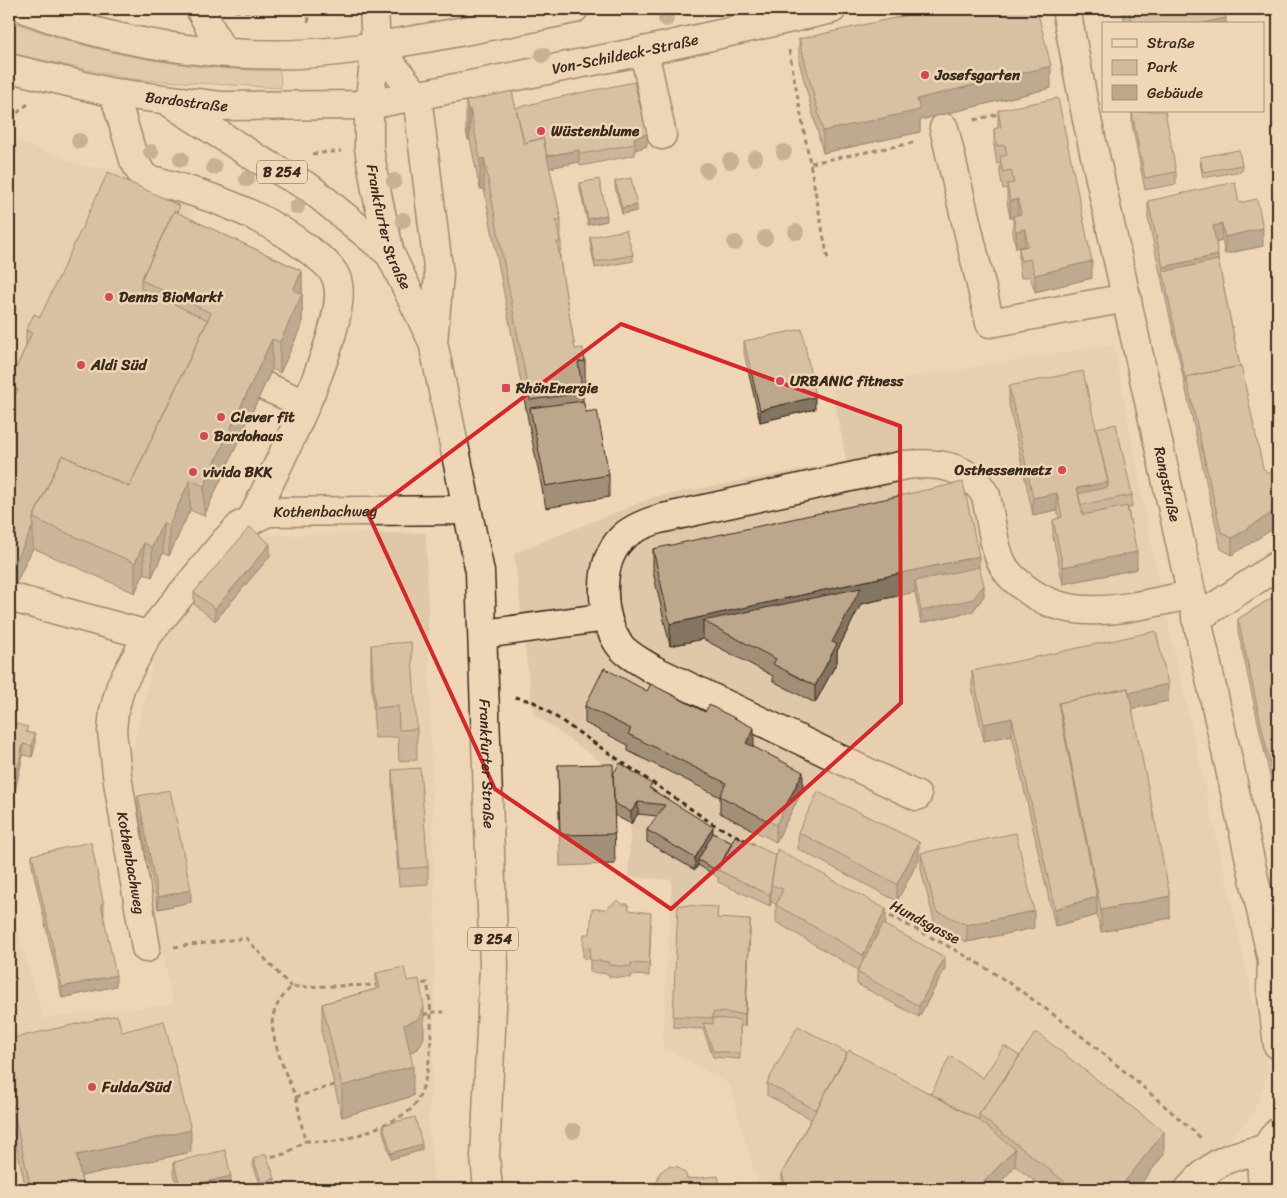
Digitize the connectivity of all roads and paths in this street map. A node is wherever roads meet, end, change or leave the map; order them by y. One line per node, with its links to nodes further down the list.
1 (26, 9): 15 (main road)
2 (200, 9): 15 (main road)
3 (374, 9): 12 (main road, Frankfurter Straße)
4 (574, 9): 12 (main road)
5 (832, 9): 14 (main road, Von-Schildeck-Straße)
6 (906, 9): 11 (path)
7 (1066, 9): 29 (main road, Rangstraße)
8 (310, 10): 9 (path); 10 (path)
9 (234, 11)
10 (307, 25)
11 (894, 25)
12 (376, 46): 15 (main road); 18 (main road); 20 (main road, Frankfurter Straße)
13 (789, 49): 28 (path)
14 (644, 51): 18 (main road, Von-Schildeck-Straße); 22 (main road)
15 (223, 52)
16 (9, 68): 17 (main road, Bardostraße / B 254)
17 (114, 93): 19 (main road, Bardostraße / B 254); 25 (main road)
18 (417, 96): 20 (main road, B 254); 30 (main road, Frankfurter Straße / B 254)
19 (166, 100): 20 (main road, Bardostraße / B 254); 27 (main road, B 254)
20 (369, 105): 27 (main road, Frankfurter Straße)
21 (944, 128): 29 (main road)
22 (662, 135)
23 (347, 150): 24 (path)
24 (308, 154)
25 (144, 178): 26 (main road); 32 (main road)
26 (150, 221)
27 (390, 254): 30 (main road, Frankfurter Straße)
28 (828, 260)
29 (1127, 298): 37 (main road, Rangstraße)
30 (433, 342): 33 (main road, Frankfurter Straße / B 254)
31 (264, 386): 32 (main road)
32 (305, 404): 34 (main road)
33 (467, 510): 34 (main road, Kothenbachweg); 39 (main road, Frankfurter Straße / B 254)
34 (250, 521): 40 (main road, Kothenbachweg)
35 (1278, 565): 37 (main road)
36 (9, 597): 40 (main road)
37 (1194, 607): 38 (main road); 44 (main road, Rangstraße)
38 (608, 617): 39 (main road); 42 (main road)
39 (484, 634): 61 (main road, Frankfurter Straße / B 254)
40 (148, 635): 46 (main road, Kothenbachweg)
41 (534, 702): 43 (path)
42 (917, 796)
43 (758, 846)
44 (1268, 896): 47 (main road, Rangstraße)
45 (874, 907): 59 (path, Hundsgasse)
46 (146, 948): 50 (path)
47 (1275, 965): 54 (main road, Rangstraße)
48 (388, 984): 50 (path)
49 (407, 984): 51 (path)
50 (291, 987): 56 (path)
51 (431, 1012): 52 (path); 53 (path); 57 (path)
52 (444, 1012)
53 (421, 1015)
54 (1278, 1046)
55 (334, 1085): 56 (path)
56 (296, 1097): 57 (path)
57 (306, 1141): 60 (path)
58 (1272, 1141): 62 (main road); 63 (main road)
59 (1209, 1145)
60 (259, 1162)
61 (488, 1189)
62 (1189, 1189)
63 (1264, 1189)

